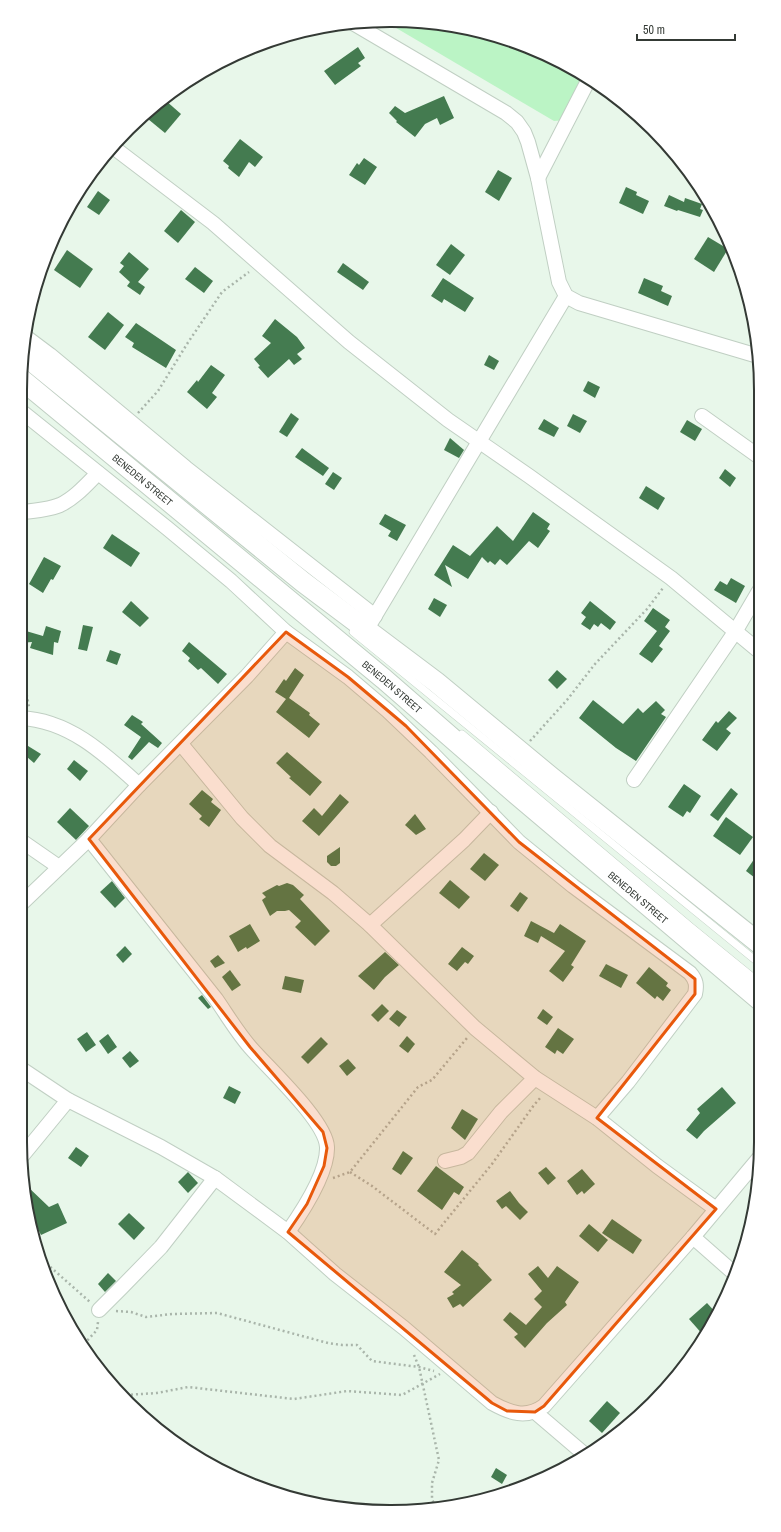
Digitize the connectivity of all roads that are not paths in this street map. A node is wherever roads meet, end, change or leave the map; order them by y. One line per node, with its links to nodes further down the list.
1 (362, 28): 4 (street)
2 (586, 85): 4 (street)
3 (118, 150): 14 (street)
4 (538, 178): 5 (street)
5 (566, 296): 7 (street); 14 (street)
6 (30, 340): 21 (street)
7 (752, 354)
8 (29, 359): 21 (main road)
9 (28, 365): 20 (lane)
10 (27, 380): 15 (lane)
11 (27, 380): 39 (main road, BENEDEN STREET)
12 (27, 416): 17 (street)
13 (702, 416): 16 (street)
14 (478, 441): 21 (street); 23 (street)
15 (116, 448)
16 (754, 453)
17 (98, 473): 18 (street); 22 (street)
18 (27, 511)
19 (754, 598): 23 (street)
20 (317, 602)
21 (363, 624): 36 (main road); 37 (lane)
22 (286, 632): 27 (street); 30 (street)
23 (735, 632): 24 (street); 28 (street)
24 (754, 647)
25 (27, 718): 29 (street)
26 (455, 728): 38 (lane)
27 (180, 744): 29 (street); 35 (street)
28 (634, 780)
29 (139, 785): 31 (street)
30 (491, 812): 35 (street); 43 (street)
31 (89, 839): 33 (street); 49 (street)
32 (27, 845): 33 (street)
33 (59, 867): 34 (street)
34 (27, 898)
35 (370, 926): 41 (street)
36 (754, 939)
37 (754, 959)
38 (754, 978)
39 (754, 995)
40 (27, 1073): 42 (street)
41 (535, 1078): 43 (street); 45 (street)
42 (68, 1100): 44 (street); 47 (street)
43 (597, 1118): 48 (street)
44 (27, 1150)
45 (444, 1160)
46 (753, 1165): 48 (street)
47 (215, 1178): 49 (street); 52 (street)
48 (716, 1210): 50 (street)
49 (288, 1232): 53 (street)
50 (693, 1238): 51 (street); 53 (street)
51 (730, 1270)
52 (98, 1310)
53 (535, 1412): 54 (street)
54 (581, 1451)

